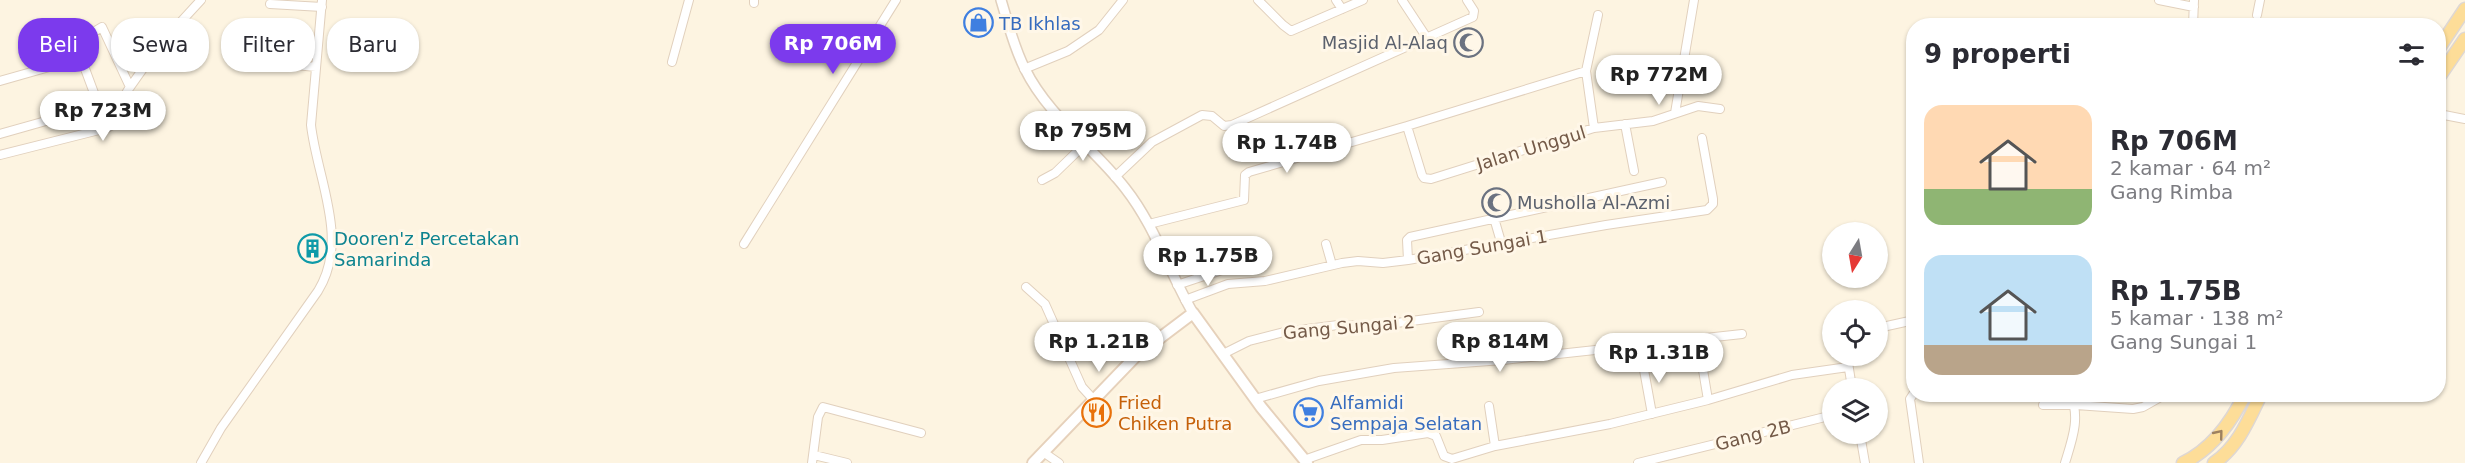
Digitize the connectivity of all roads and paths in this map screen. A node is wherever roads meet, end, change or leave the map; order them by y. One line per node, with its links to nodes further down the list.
1 (201, 0): 34 (street)
2 (689, 0): 26 (street)
3 (896, 0): 55 (street)
4 (1001, 0): 29 (street)
5 (1123, 0): 29 (street)
6 (1258, 0): 17 (street)
7 (1336, 0): 17 (street)
8 (1363, 0): 17 (street)
9 (1402, 0): 23 (street)
10 (1467, 0): 23 (street)
11 (1695, 0): 37 (street)
12 (2159, 0): 14 (street)
13 (2260, 0): 20 (street)
14 (2194, 3): 21 (street)
15 (270, 4): 16 (street)
16 (322, 4): 27 (street)
17 (1342, 9)
18 (2465, 9): 24 (main road)
19 (1598, 15): 30 (street)
20 (2257, 15)
21 (2193, 18)
22 (99, 29): 34 (street)
23 (1427, 38): 49 (street)
24 (2446, 38)
25 (2465, 39): 28 (main road)
26 (672, 62)
27 (316, 67): 92 (street)
28 (2446, 67)
29 (1024, 69): 46 (street)
30 (1586, 71): 41 (street); 43 (street, Jalan Unggul)
31 (32, 72): 33 (street)
32 (86, 72): 35 (street)
33 (0, 81)
34 (130, 87): 42 (street)
35 (99, 106): 42 (street); 44 (street)
36 (1720, 109): 37 (street)
37 (1675, 113): 40 (street)
38 (2446, 115): 39 (street)
39 (2465, 119)
40 (1625, 124): 43 (street); 48 (street)
41 (1407, 126): 43 (street, Jalan Unggul); 53 (street)
42 (107, 128): 47 (street)
43 (1594, 128)
44 (0, 134)
45 (1702, 138): 54 (street, Gang Sungai 1)
46 (1085, 144): 49 (street); 50 (street)
47 (0, 155)
48 (1634, 171)
49 (1115, 177): 53 (street)
50 (1042, 180)
51 (1662, 182): 52 (street)
52 (1494, 218): 54 (street); 57 (street)
53 (1149, 224): 60 (street)
54 (1501, 242): 57 (street, Gang Sungai 1)
55 (744, 244)
56 (1326, 244): 58 (street)
57 (1408, 260): 58 (street, Gang Sungai 1)
58 (1332, 265): 62 (street, Gang Sungai 1)
59 (1231, 267): 60 (street)
60 (1177, 285): 62 (street)
61 (1026, 287): 73 (street)
62 (1185, 300): 64 (street)
63 (1479, 312): 69 (street, Gang Sungai 2)
64 (1193, 313): 69 (main road); 73 (main road)
65 (1906, 322): 66 (street)
66 (1888, 326)
67 (1742, 334): 68 (street)
68 (1698, 340): 74 (street); 75 (street)
69 (1223, 354): 74 (main road)
70 (1641, 359): 84 (street)
71 (1848, 367): 72 (street); 75 (street)
72 (1850, 378)
73 (1093, 399): 89 (main road)
74 (1255, 399): 91 (main road)
75 (1708, 400): 84 (street)
76 (1910, 402): 98 (street)
77 (2074, 402): 82 (street)
78 (2152, 402): 82 (street)
79 (2241, 402): 100 (main road, one-way to 79)
80 (2256, 402): 101 (main road)
81 (2043, 405): 82 (street)
82 (2076, 405): 99 (street)
83 (1489, 406): 88 (street)
84 (1652, 414): 88 (street)
85 (1822, 419): 96 (street, Gang 2B)
86 (921, 433): 90 (street)
87 (1862, 444): 97 (street)
88 (1495, 446): 91 (street)
89 (1043, 452): 94 (main road); 95 (street)
90 (813, 459): 93 (street)
91 (1305, 462)
92 (201, 463)
93 (847, 463)
94 (1033, 463)
95 (1059, 463)
96 (1638, 463)
97 (1865, 463)
98 (1918, 463)
99 (2065, 463)
100 (2183, 463)
101 (2214, 463)

